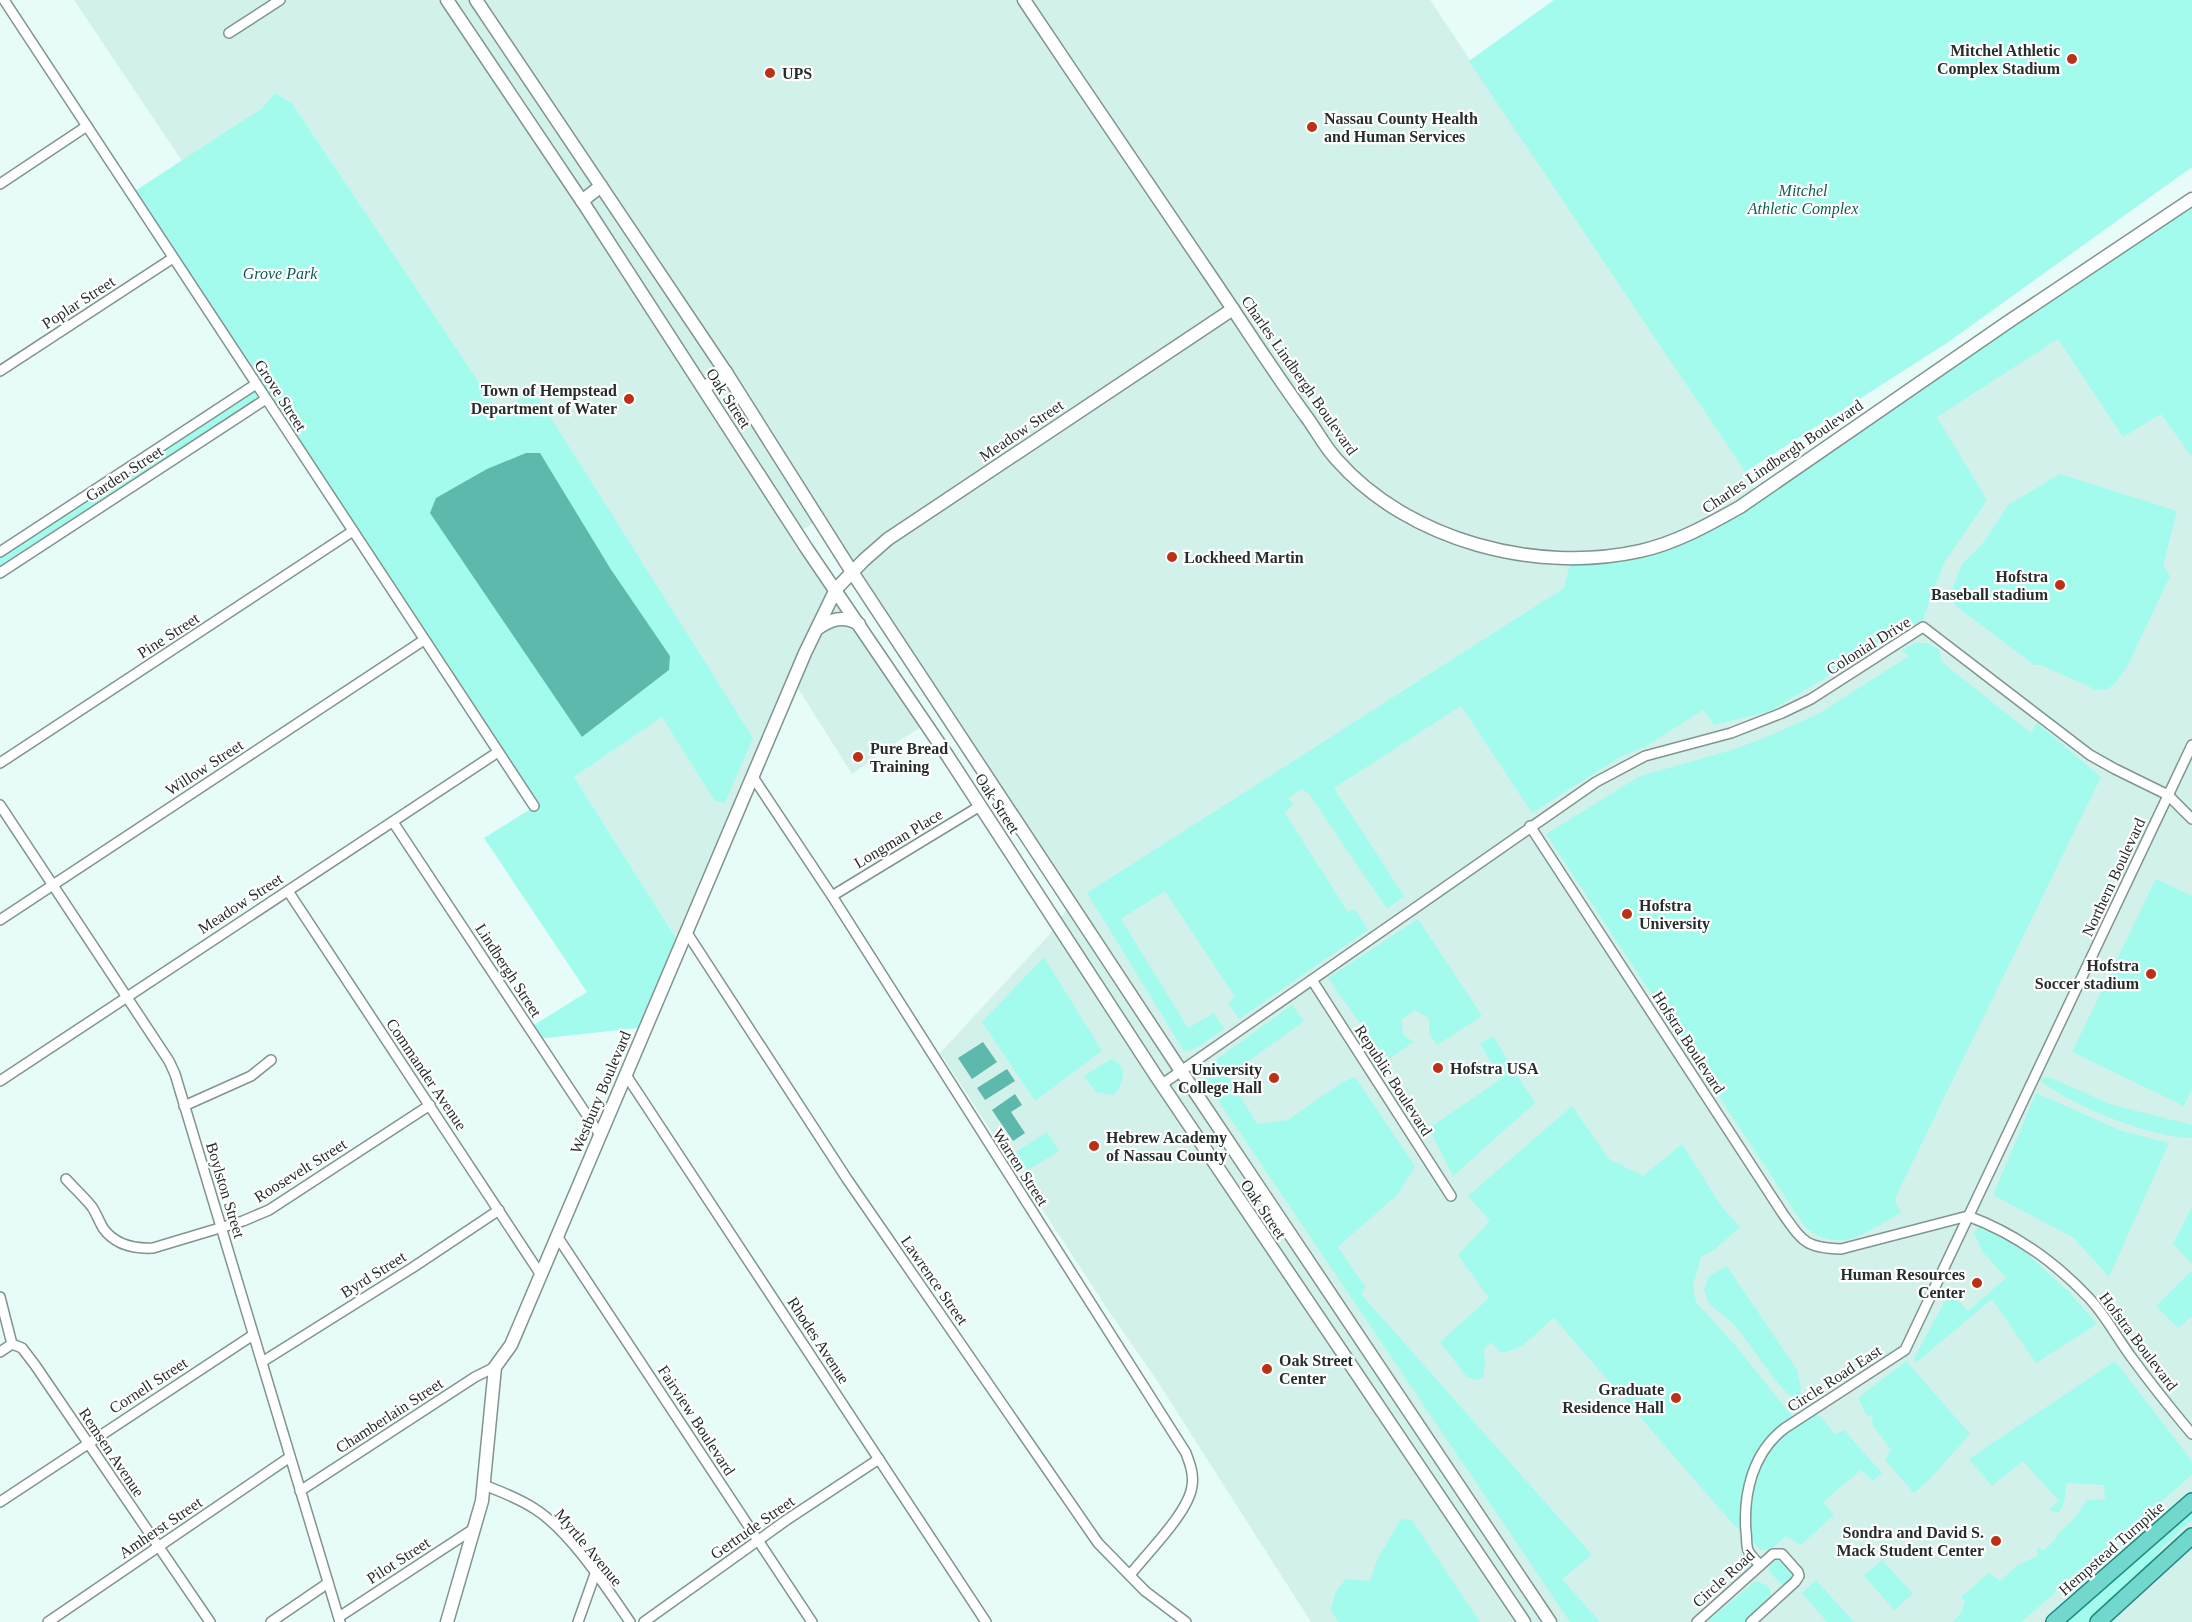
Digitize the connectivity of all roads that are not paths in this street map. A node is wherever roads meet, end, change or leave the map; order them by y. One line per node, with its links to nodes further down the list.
1 (4, 0): 7 (street, Grove Street)
2 (280, 0): 6 (street)
3 (447, 0): 11 (street, Oak Street)
4 (476, 0): 9 (street, Oak Street)
5 (1024, 0): 13 (street, Charles Lindbergh Boulevard)
6 (229, 33)
7 (87, 126): 8 (street); 12 (street, Grove Street)
8 (0, 184)
9 (601, 186): 11 (street); 15 (street, Oak Street)
10 (2192, 199): 13 (street, Charles Lindbergh Boulevard)
11 (582, 201): 17 (street, Oak Street)
12 (173, 258): 14 (street, Poplar Street); 16 (street, Grove Street)
13 (1233, 309): 22 (street, Meadow Street)
14 (0, 371)
15 (726, 372): 17 (street); 22 (street, Oak Street)
16 (256, 384): 18 (street, Grove Street); 20 (street, Garden Street)
17 (704, 388): 24 (street, Oak Street)
18 (266, 399): 19 (street, Grove Street); 21 (street, Garden Street)
19 (353, 531): 27 (street, Grove Street); 30 (street, Pine Street)
20 (1, 551): 21 (street)
21 (13, 564): 23 (street, Garden Street)
22 (852, 572): 24 (street, Meadow Street); 47 (street, Oak Street)
23 (0, 573)
24 (836, 589): 25 (street, Oak Street); 26 (street, Westbury Boulevard)
25 (859, 624): 26 (street); 35 (street, Oak Street)
26 (816, 630): 31 (street, Westbury Boulevard)
27 (424, 640): 29 (street, Grove Street); 39 (street, Willow Street)
28 (2192, 745): 32 (street, Northern Boulevard)
29 (498, 752): 34 (street, Grove Street); 37 (street, Meadow Street)
30 (0, 763)
31 (753, 777): 41 (street, Warren Street); 43 (street, Westbury Boulevard)
32 (2169, 795): 36 (street, Colonial Drive); 38 (street, Colonial Drive); 57 (street, Northern Boulevard)
33 (0, 805): 39 (street, Boylston Street)
34 (534, 806)
35 (980, 806): 41 (street, Longman Place); 50 (street, Oak Street)
36 (2192, 819)
37 (393, 822): 40 (street, Meadow Street); 53 (street, Lindbergh Street)
38 (1530, 826): 44 (street); 57 (street, Hofstra Boulevard)
39 (53, 885): 42 (street, Willow Street); 45 (street, Boylston Street)
40 (288, 891): 45 (street, Meadow Street); 51 (street, Commander Avenue)
41 (832, 896): 83 (street, Warren Street)
42 (0, 920)
43 (687, 933): 48 (street, Westbury Boulevard); 83 (street, Lawrence Street)
44 (1312, 980): 47 (street); 55 (street, Republic Boulevard)
45 (127, 997): 49 (street, Meadow Street); 52 (street, Boylston Street)
46 (271, 1060): 52 (street)
47 (1181, 1071): 50 (street); 67 (street, Oak Street)
48 (626, 1075): 53 (street, Westbury Boulevard); 72 (street, Rhodes Avenue)
49 (0, 1081)
50 (1161, 1085): 68 (street, Oak Street)
51 (430, 1105): 56 (street, Commander Avenue); 58 (street, Roosevelt Street)
52 (184, 1106): 58 (street, Boylston Street)
53 (600, 1135): 59 (street, Westbury Boulevard)
54 (66, 1179): 58 (street, Roosevelt Street)
55 (1451, 1196)
56 (499, 1210): 60 (street, Commander Avenue); 65 (street, Byrd Street)
57 (1968, 1216): 69 (street, Hofstra Boulevard); 81 (street, Circle Road East)
58 (222, 1228): 62 (street, Boylston Street)
59 (557, 1236): 60 (street, Westbury Boulevard); 79 (street, Fairview Boulevard)
60 (541, 1275): 66 (street, Westbury Boulevard)
61 (0, 1297): 63 (street)
62 (253, 1335): 65 (street, Boylston Street); 70 (street, Cornell Street)
63 (12, 1344): 64 (street); 70 (street, Remsen Avenue)
64 (0, 1352)
65 (262, 1362): 71 (street, Boylston Street)
66 (495, 1367): 73 (street); 74 (street, Chamberlain Street)
67 (1393, 1388): 68 (street); 97 (street, Oak Street)
68 (1375, 1400): 96 (street, Oak Street)
69 (2192, 1434)
70 (88, 1442): 76 (street, Cornell Street); 80 (street, Remsen Avenue)
71 (290, 1457): 74 (street, Boylston Street); 80 (street, Amherst Street)
72 (879, 1459): 79 (street, Gertrude Street); 94 (street, Rhodes Avenue)
73 (484, 1485): 77 (street); 82 (street, Myrtle Avenue)
74 (300, 1491): 84 (street, Boylston Street)
75 (2192, 1501): 100 (main road, Hempstead Turnpike)
76 (0, 1502)
77 (475, 1528): 85 (street, Pilot Street); 89 (street)
78 (2192, 1536): 101 (main road)
79 (758, 1540): 92 (street, Gertrude Street); 93 (street, Fairview Boulevard)
80 (159, 1547): 86 (street, Amherst Street); 87 (street, Remsen Avenue)
81 (1760, 1565): 98 (street, Circle Road); 99 (street, Circle Road)
82 (595, 1574): 90 (street); 91 (street, Myrtle Avenue)
83 (1130, 1575): 95 (street, Lawrence Street)
84 (328, 1583): 85 (street, Boylston Street); 88 (street)
85 (339, 1619)
86 (48, 1622)
87 (210, 1622)
88 (271, 1622)
89 (447, 1622)
90 (578, 1622)
91 (630, 1622)
92 (644, 1622)
93 (812, 1622)
94 (986, 1622)
95 (1185, 1622)
96 (1524, 1622)
97 (1550, 1622)
98 (1697, 1622)
99 (1751, 1622)
100 (2054, 1622)
101 (2098, 1622)

